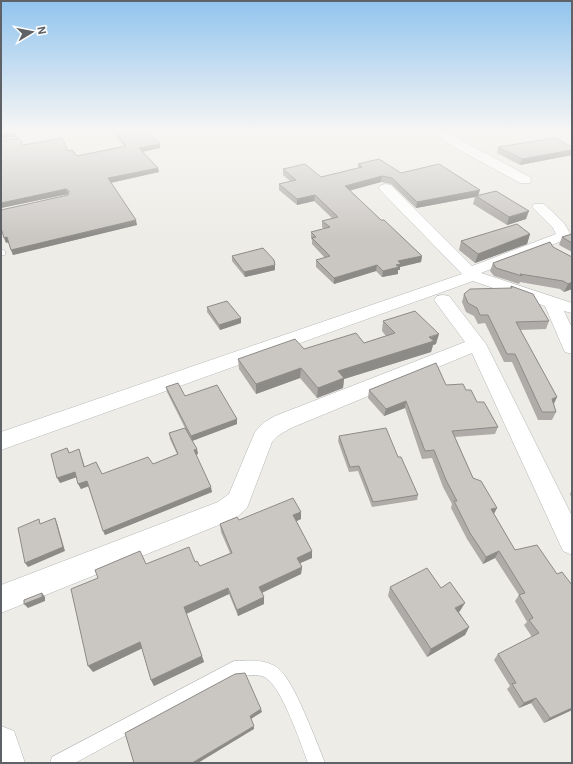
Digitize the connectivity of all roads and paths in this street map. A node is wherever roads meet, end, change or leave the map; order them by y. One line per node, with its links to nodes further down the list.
1 (499, 167): 2 (street)
2 (525, 180)
3 (386, 188): 5 (street)
4 (539, 207): 5 (street)
5 (471, 274): 7 (street); 11 (street)
6 (443, 300): 9 (street)
7 (552, 303): 8 (street); 10 (street)
8 (572, 308)
9 (477, 344): 12 (street); 13 (street)
10 (572, 348)
11 (1, 441)
12 (572, 543)
13 (1, 599)
14 (1, 744): 15 (main road)
15 (6, 763)
16 (58, 763): 17 (lane)
17 (316, 763)

